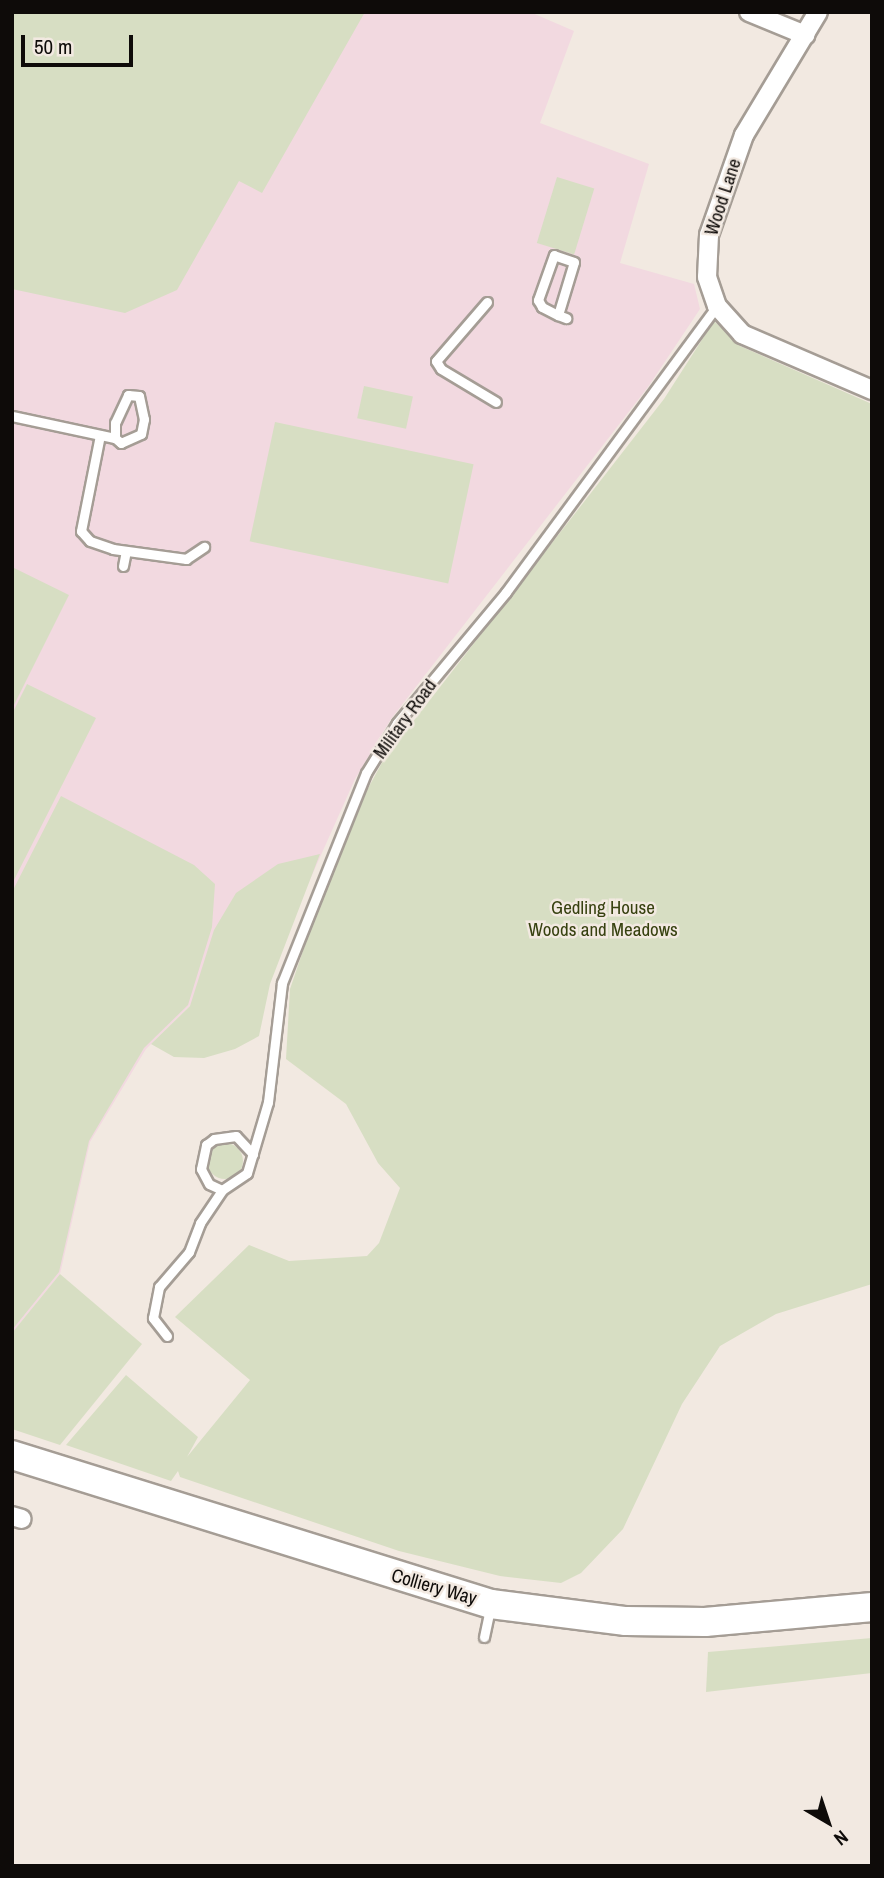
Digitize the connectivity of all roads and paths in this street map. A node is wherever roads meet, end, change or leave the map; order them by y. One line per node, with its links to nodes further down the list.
1 (749, 12): 3 (street)
2 (818, 12): 3 (street, Wood Lane)
3 (805, 35): 5 (street, Wood Lane)
4 (487, 302): 8 (lane)
5 (717, 306): 7 (street); 15 (lane, Military Road)
6 (562, 317): 6 (lane)
7 (872, 390)
8 (496, 401)
9 (12, 416): 10 (lane)
10 (100, 435): 11 (lane); 13 (lane)
11 (115, 438): 11 (lane)
12 (204, 547): 13 (lane)
13 (126, 551): 14 (lane)
14 (123, 566)
15 (253, 1154): 16 (lane, Military Road); 16 (lane)
16 (222, 1190): 17 (lane, Military Road)
17 (167, 1336)
18 (12, 1454): 19 (main road, Colliery Way)
19 (491, 1604): 20 (main road, Colliery Way); 21 (lane)
20 (872, 1607)
21 (484, 1637)

